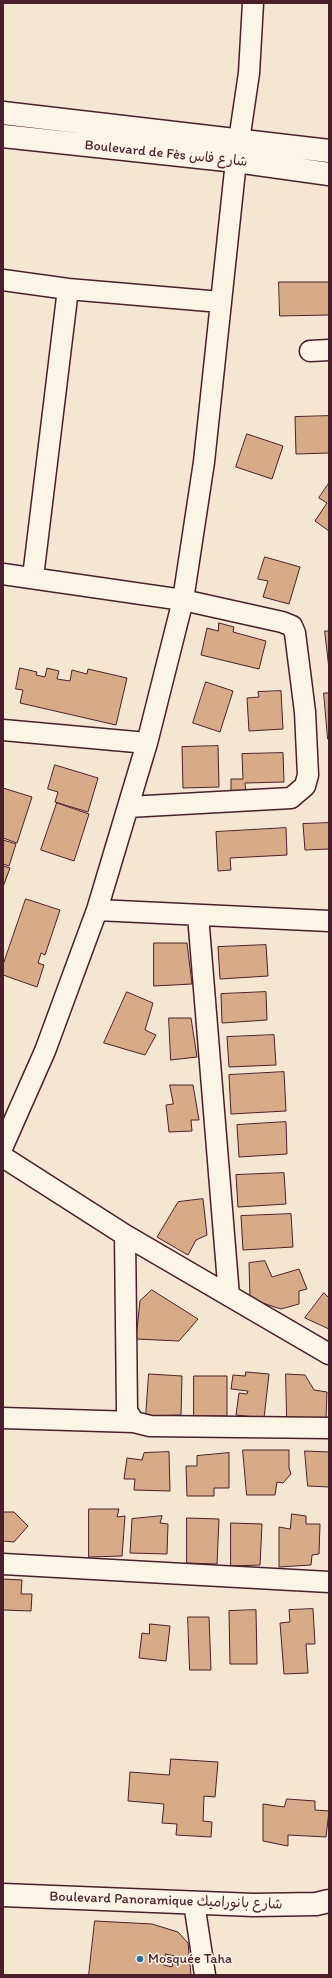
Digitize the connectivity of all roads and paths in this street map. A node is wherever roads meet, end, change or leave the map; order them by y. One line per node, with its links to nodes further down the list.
1 (253, 3): 4 (street)
2 (3, 113): 4 (main road, Boulevard de Fès شارع فاس)
3 (3, 136): 6 (main road, Boulevard de Fès شارع فاس)
4 (239, 139): 5 (main road, Boulevard de Fès شارع فاس); 6 (street)
5 (329, 151)
6 (236, 161): 7 (main road, Boulevard de Fès شارع فاس); 10 (street)
7 (329, 174)
8 (3, 280): 9 (street)
9 (68, 289): 10 (street); 12 (street)
10 (221, 302): 13 (street)
11 (3, 574): 12 (street)
12 (33, 577): 13 (street)
13 (183, 600): 15 (street); 16 (street)
14 (3, 730): 15 (street)
15 (147, 743): 16 (street)
16 (128, 807): 17 (street)
17 (97, 910): 18 (street); 20 (street)
18 (198, 915): 19 (street); 23 (street)
19 (329, 921)
20 (3, 1146)
21 (3, 1157): 22 (street)
22 (125, 1234): 23 (street); 26 (street)
23 (229, 1296): 24 (street)
24 (329, 1354)
25 (3, 1418): 26 (street)
26 (134, 1422): 27 (street)
27 (329, 1428)
28 (3, 1564): 29 (street)
29 (329, 1582)
30 (3, 1895): 32 (main road, Boulevard Panoramique شارع بانوراميك)
31 (329, 1902): 32 (main road, Boulevard Panoramique شارع بانوراميك)
32 (194, 1903): 33 (street)
33 (206, 1975)

